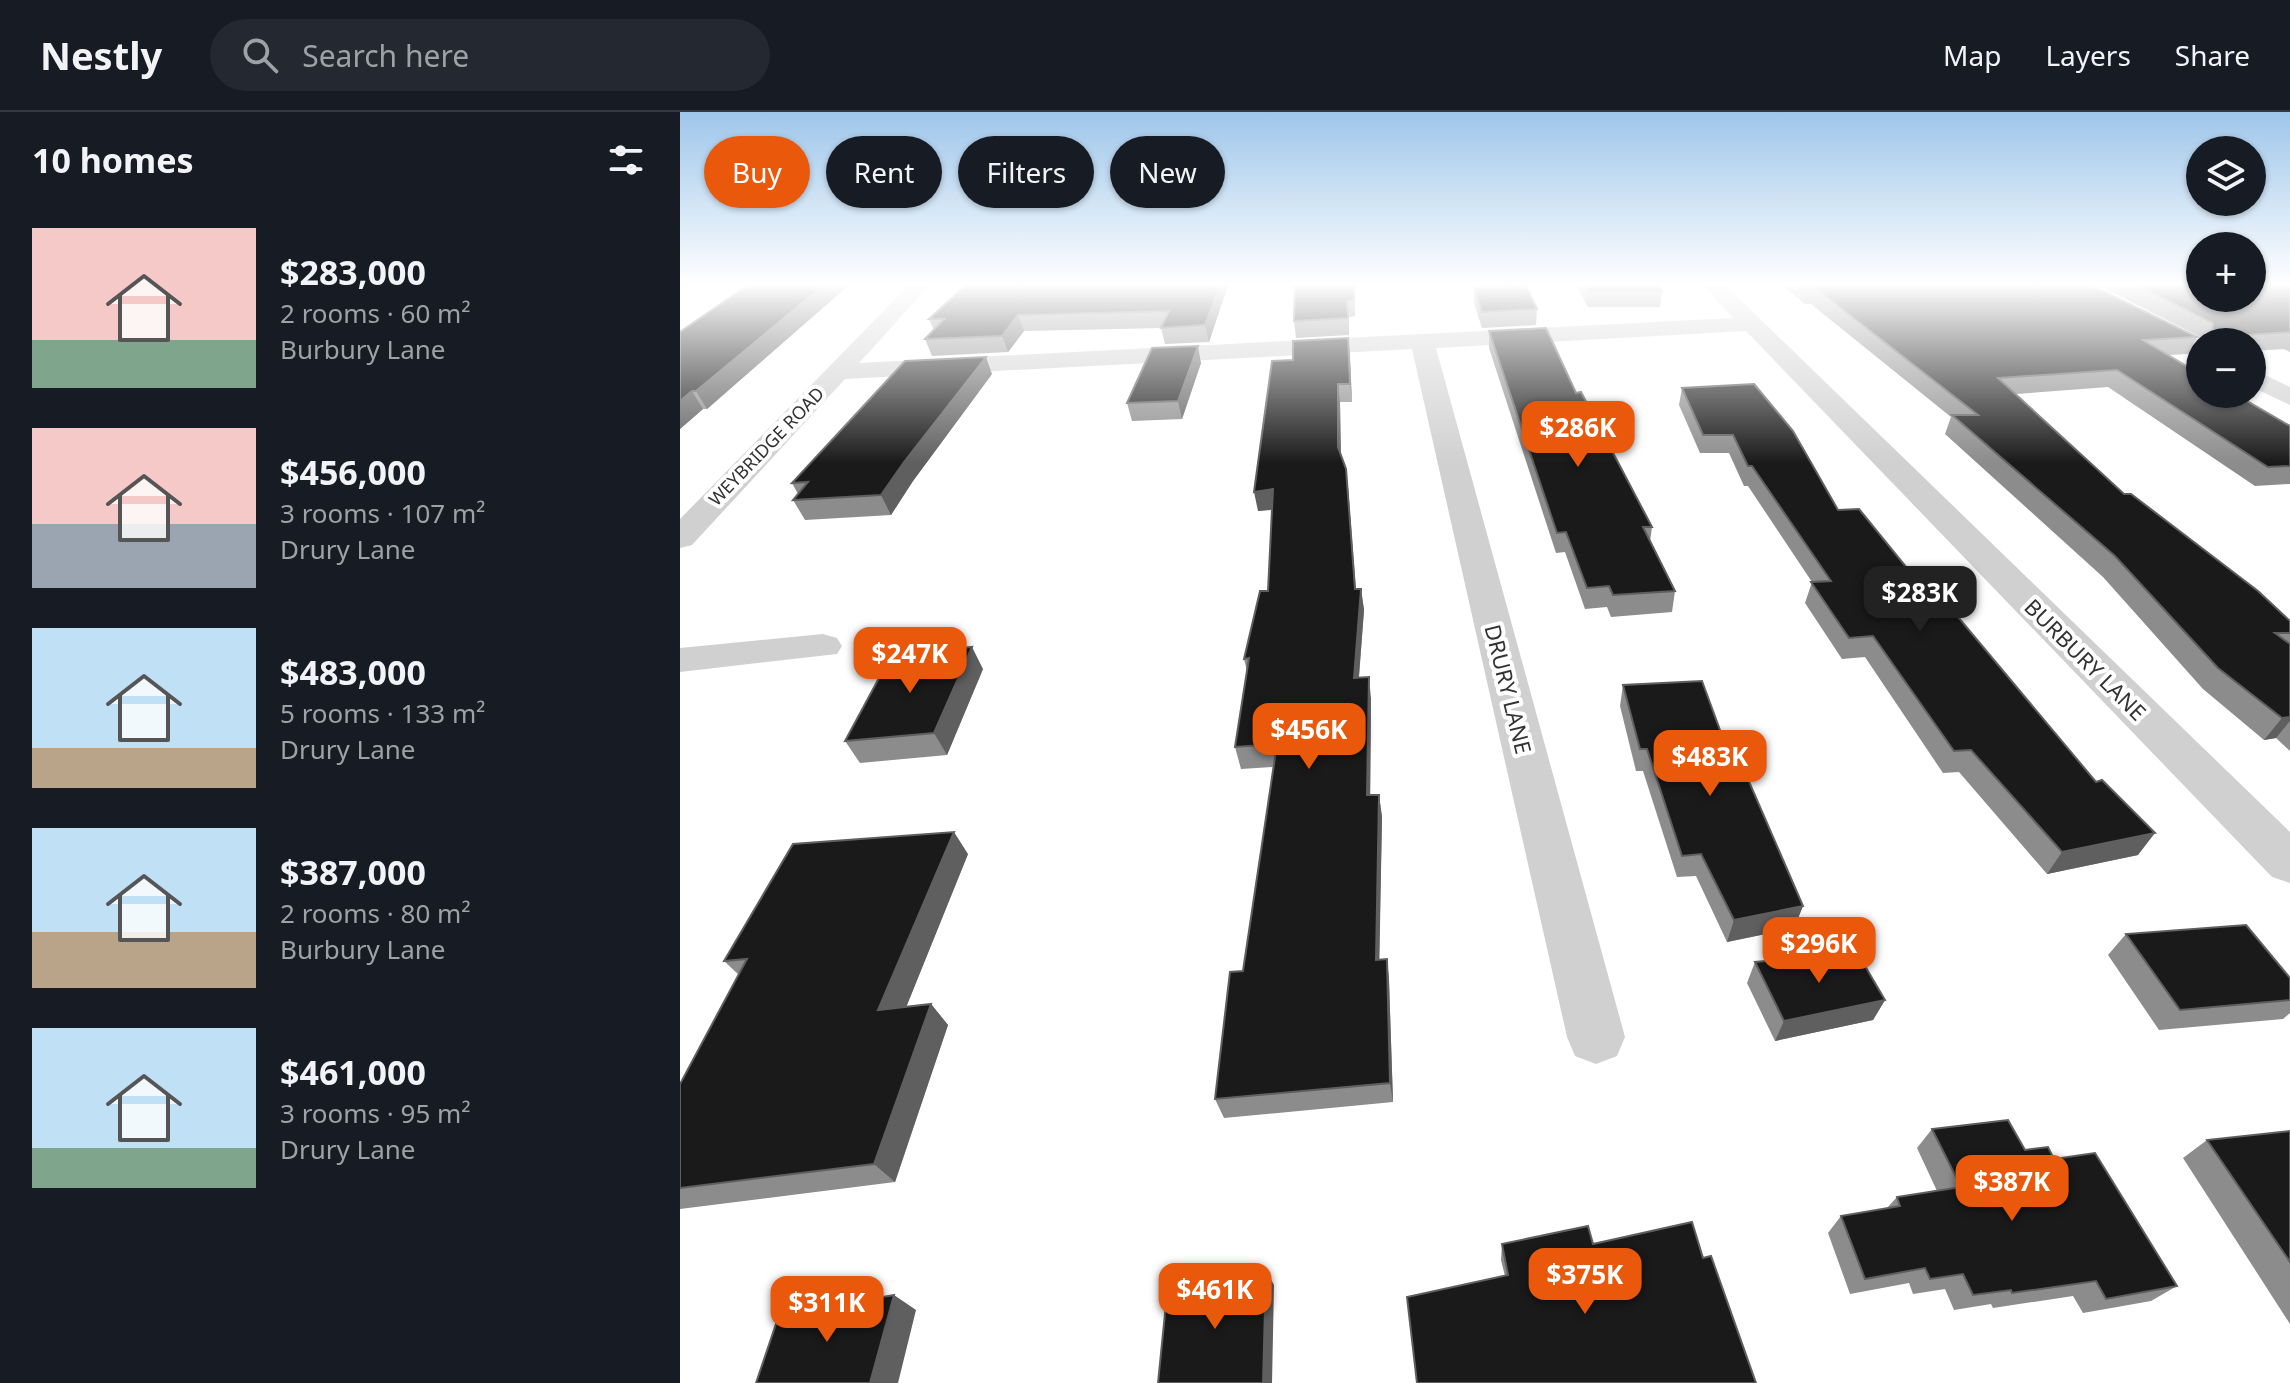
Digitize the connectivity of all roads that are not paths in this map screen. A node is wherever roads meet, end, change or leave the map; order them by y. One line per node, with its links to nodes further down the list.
1 (863, 344): 5 (street, WEYBRIDGE ROAD)
2 (1359, 344): 5 (street)
3 (1423, 344): 12 (street, DRURY LANE)
4 (1770, 344): 11 (street, BURBURY LANE)
5 (836, 372): 8 (street, WEYBRIDGE ROAD)
6 (2266, 384): 7 (street)
7 (2290, 397)
8 (680, 538)
9 (823, 646): 10 (street)
10 (680, 660)
11 (2290, 863)
12 (1596, 1037)

